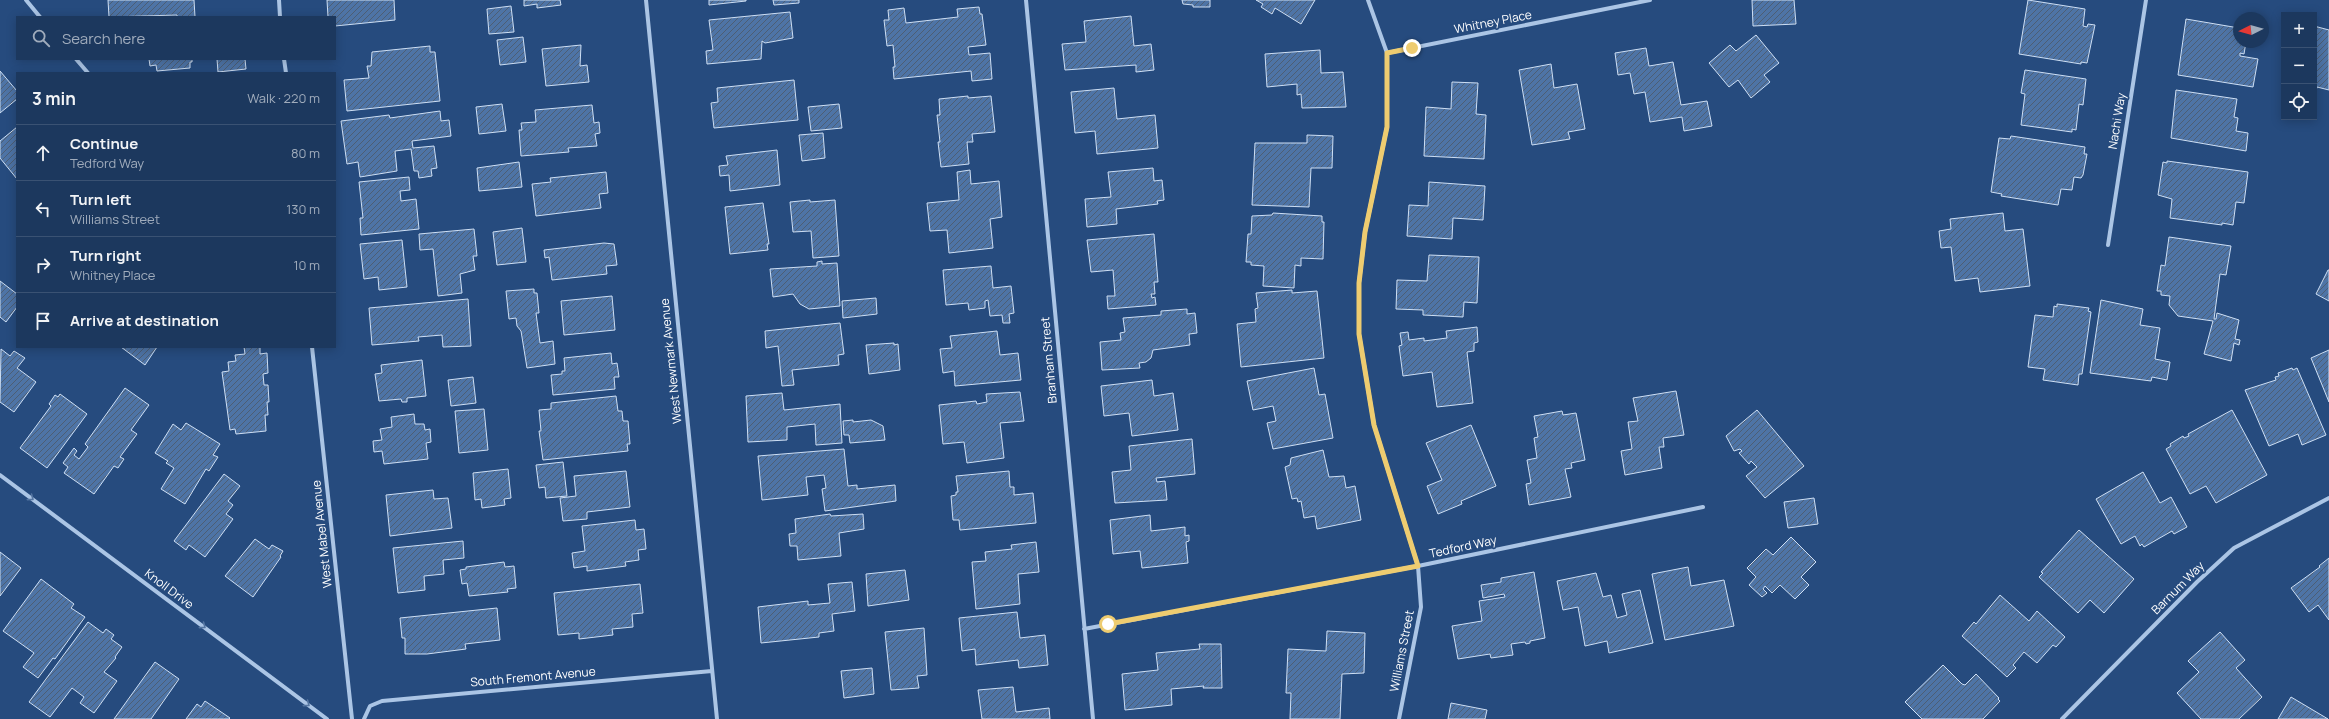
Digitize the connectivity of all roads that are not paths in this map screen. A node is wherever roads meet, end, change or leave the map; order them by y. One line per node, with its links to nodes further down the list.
1 (26, 0): 8 (street)
2 (279, 0): 9 (street)
3 (646, 0): 22 (street, West Newmark Avenue)
4 (1026, 0): 21 (street, Branham Street)
5 (1368, 0): 10 (street, Williams Street)
6 (1650, 0): 10 (street, Whitney Place)
7 (2146, 0): 15 (street, Nachi Way)
8 (39, 16)
9 (280, 16)
10 (1387, 53): 20 (street, Williams Street)
11 (77, 60): 13 (street)
12 (284, 60): 14 (street)
13 (87, 72)
14 (286, 72)
15 (2108, 245)
16 (312, 348): 24 (street, West Mabel Avenue)
17 (0, 475): 23 (street, Knoll Drive, one-way to 23)
18 (2329, 498): 29 (street, Barnum Way)
19 (1703, 507): 20 (street, Tedford Way)
20 (1418, 566): 21 (street, Tedford Way); 28 (street, Williams Street)
21 (1084, 629): 27 (street, Branham Street)
22 (712, 671): 25 (street, South Fremont Avenue); 26 (street, West Newmark Avenue)
23 (327, 719)
24 (352, 719)
25 (364, 719)
26 (717, 719)
27 (1093, 719)
28 (1399, 719)
29 (2062, 719)

